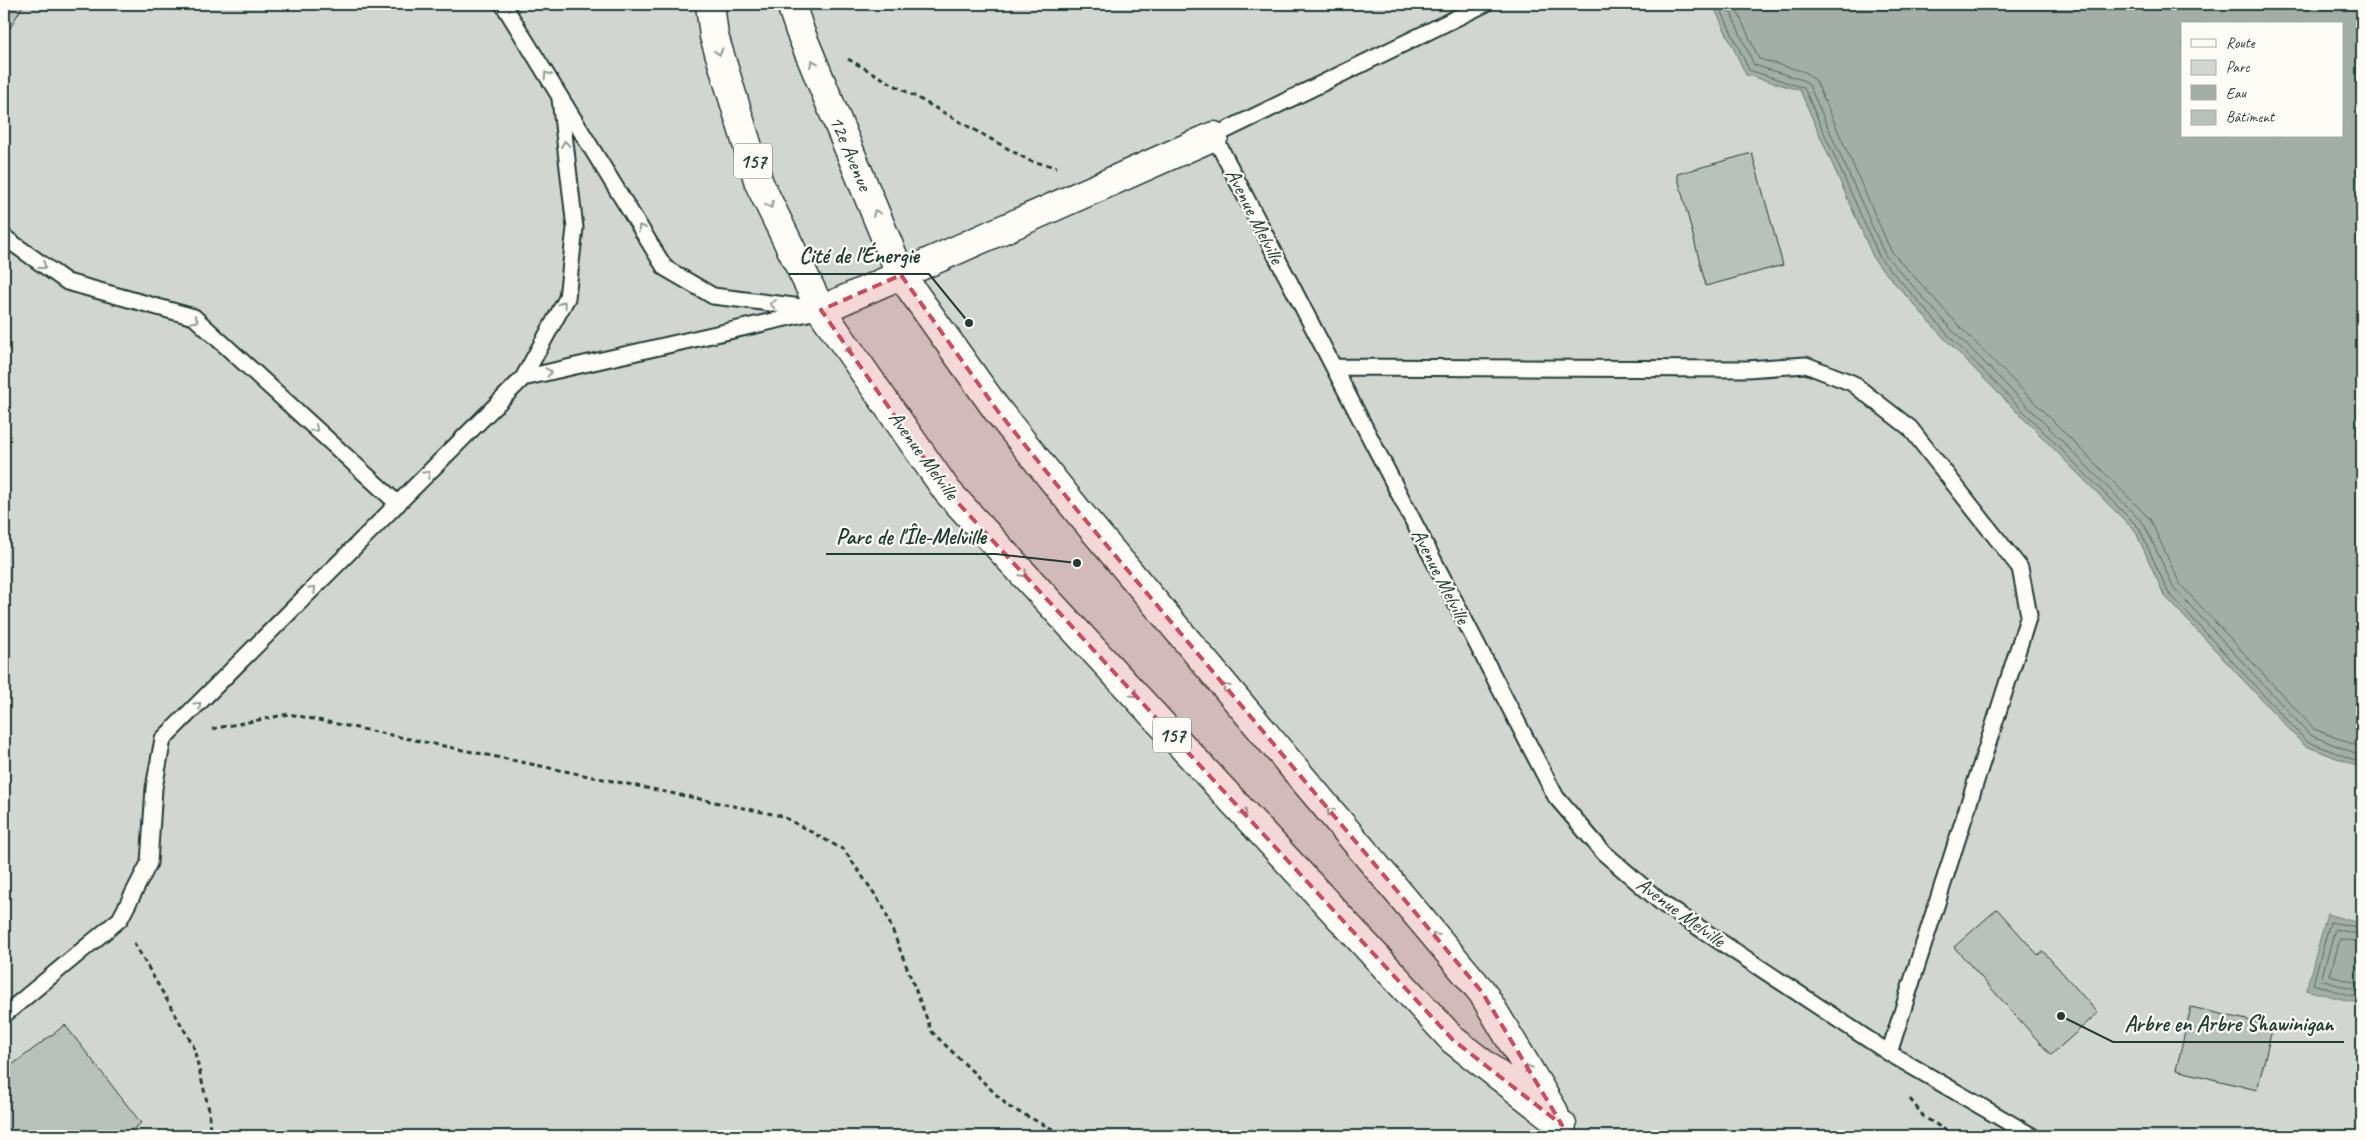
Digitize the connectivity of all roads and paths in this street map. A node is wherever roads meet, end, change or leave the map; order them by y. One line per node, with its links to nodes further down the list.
1 (503, 4): 6 (lane, one-way to 1)
2 (710, 4): 11 (main road, Avenue Melville / 157, one-way to 11)
3 (791, 4): 5 (main road, 157)
4 (1485, 4): 7 (lane)
5 (800, 32): 8 (path); 10 (main road, 12e Avenue / 157, one-way to 5)
6 (559, 95): 11 (lane, one-way to 6); 13 (lane, one-way to 6)
7 (1214, 136): 10 (main road); 12 (lane, Avenue Melville)
8 (1062, 169)
9 (4, 237): 14 (lane, one-way to 14)
10 (901, 275): 11 (main road); 19 (main road, Avenue Melville / 157, one-way to 10)
11 (821, 310): 13 (lane, one-way to 11); 19 (main road, Avenue Melville / 157, one-way to 19)
12 (1334, 368): 18 (lane, Avenue Melville); 18 (lane)
13 (523, 378): 14 (lane, one-way to 13)
14 (398, 504): 15 (lane, one-way to 14)
15 (163, 739): 16 (lane); 21 (path)
16 (120, 919): 17 (lane); 20 (path)
17 (4, 1015)
18 (1889, 1053): 22 (lane, Avenue Melville)
19 (1565, 1131)
20 (210, 1136)
21 (1066, 1136)
22 (2032, 1136)

